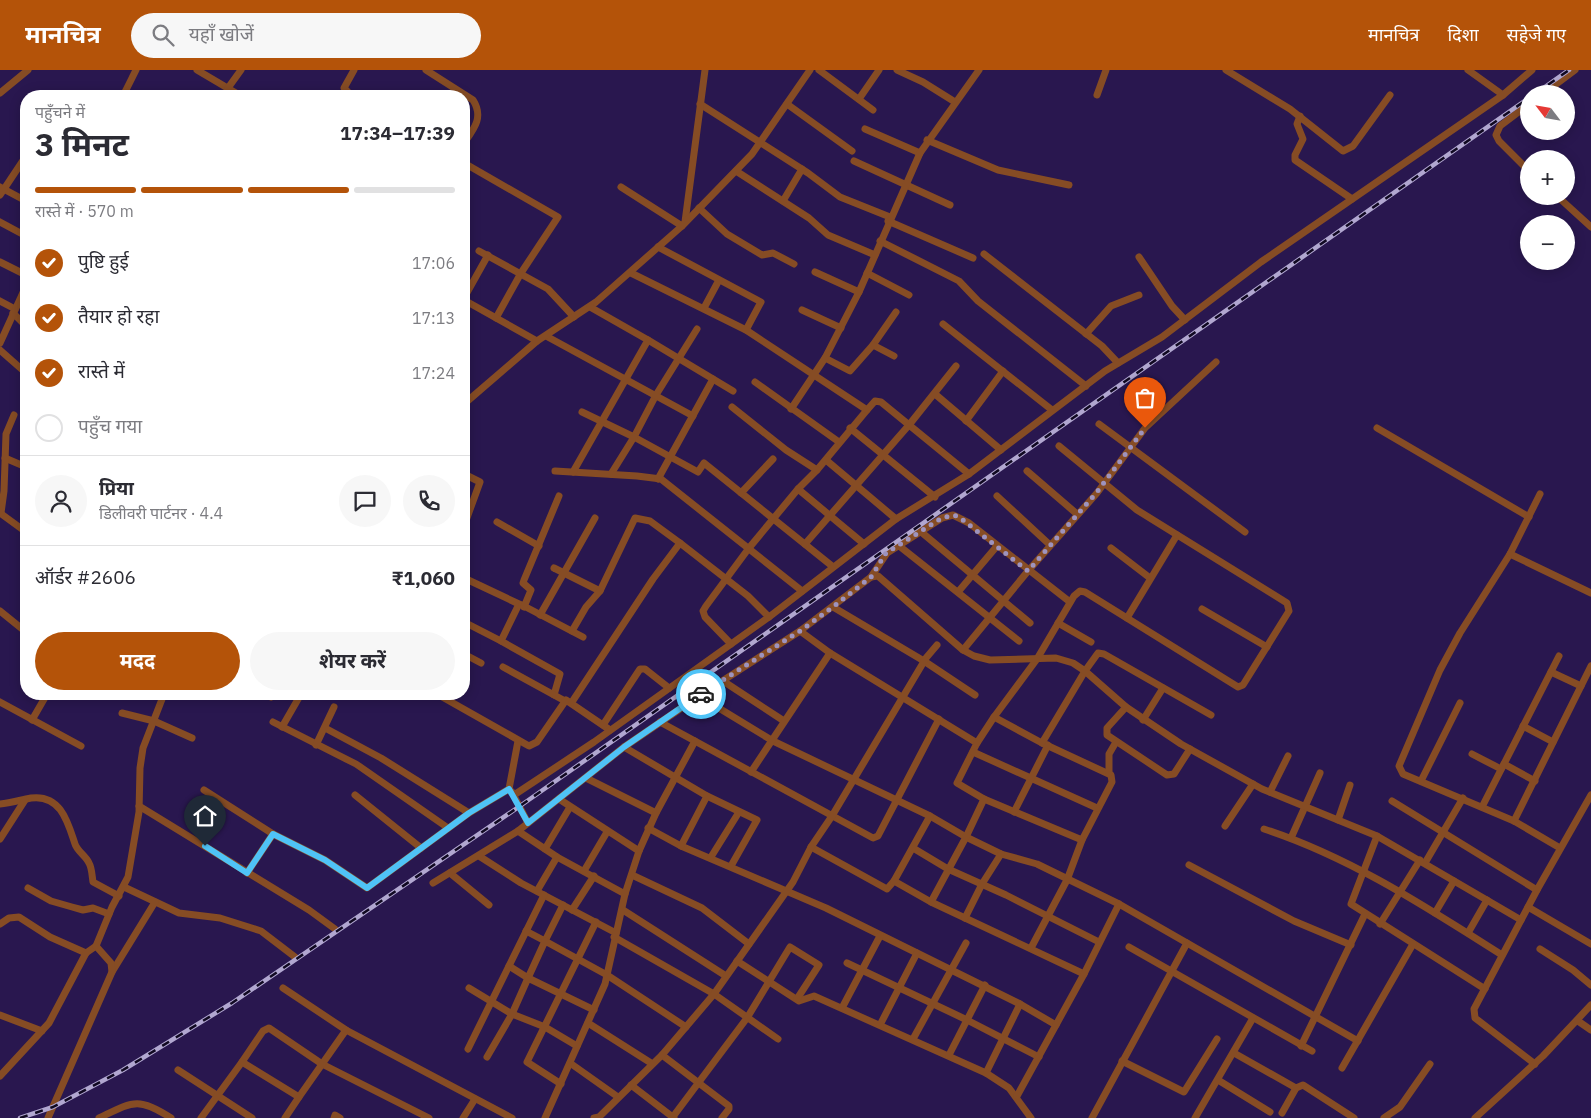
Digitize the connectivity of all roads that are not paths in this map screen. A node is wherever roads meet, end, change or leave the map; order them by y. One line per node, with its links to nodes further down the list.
1 (28, 70): 24 (street)
2 (136, 70): 20 (street)
3 (197, 70): 19 (street)
4 (241, 70): 19 (street)
5 (354, 70): 22 (street)
6 (426, 70): 23 (street)
7 (705, 70): 31 (street)
8 (810, 70): 32 (street)
9 (819, 70): 29 (street)
10 (879, 70): 29 (street)
11 (897, 70): 30 (street)
12 (979, 70): 30 (street)
13 (1106, 70): 25 (street)
14 (1226, 70): 35 (street)
15 (1468, 70): 27 (street)
16 (1532, 70): 27 (street)
17 (1575, 70): 18 (street)
18 (1554, 85)
19 (228, 88): 21 (street)
20 (126, 90)
21 (231, 90)
22 (346, 90)
23 (457, 90)
24 (0, 93)
25 (1097, 95)
26 (1390, 95): 35 (street)
27 (1503, 95): 53 (street)
28 (470, 98): 37 (street)
29 (859, 99): 33 (street)
30 (955, 102): 38 (street)
31 (700, 104): 39 (street); 61 (street)
32 (787, 104): 39 (street); 40 (street)
33 (873, 110)
34 (1520, 111): 43 (street)
35 (1300, 116): 53 (street)
36 (865, 129): 41 (street)
37 (470, 134)
38 (927, 140): 41 (street); 49 (street)
39 (761, 143): 46 (street); 47 (street)
40 (852, 151)
41 (920, 153): 48 (street)
42 (854, 161): 48 (street)
43 (1520, 162)
44 (20, 164): 51 (street)
45 (470, 166): 74 (street)
46 (802, 169): 54 (street); 58 (street)
47 (736, 171): 54 (street); 57 (street)
48 (904, 184): 55 (street); 58 (street)
49 (1069, 185)
50 (621, 187): 61 (street)
51 (1, 190): 52 (street)
52 (20, 198)
53 (1352, 199): 94 (street)
54 (783, 201): 68 (street)
55 (950, 205)
56 (1568, 205): 60 (street)
57 (699, 208): 61 (street); 72 (street)
58 (889, 219): 63 (street); 70 (street)
59 (0, 222): 62 (street)
60 (1590, 223)
61 (684, 224): 64 (street)
62 (20, 233)
63 (880, 241): 68 (street); 118 (street)
64 (658, 248): 76 (street); 78 (street)
65 (479, 251): 67 (street)
66 (984, 254): 99 (street)
67 (488, 255): 74 (street); 79 (street)
68 (875, 255): 77 (street)
69 (1139, 257): 94 (street)
70 (973, 258)
71 (0, 262): 73 (street)
72 (794, 264)
73 (20, 272)
74 (521, 272): 91 (street); 93 (street)
75 (815, 272): 80 (street)
76 (631, 273): 86 (street); 87 (street)
77 (867, 273): 80 (street); 81 (street)
78 (719, 280): 87 (street); 98 (street)
79 (470, 288)
80 (859, 292): 96 (street)
81 (909, 295)
82 (1139, 295): 99 (street)
83 (20, 298): 89 (street)
84 (0, 301): 89 (street)
85 (470, 303): 93 (street)
86 (590, 307): 91 (street); 101 (street)
87 (704, 308): 98 (street)
88 (802, 310): 96 (street)
89 (14, 311): 92 (street); 103 (street)
90 (896, 312): 104 (street)
91 (574, 317): 100 (street)
92 (20, 318)
93 (496, 318): 102 (street)
94 (1185, 320): 110 (street)
95 (943, 324): 113 (street)
96 (841, 328): 107 (street)
97 (697, 329): 108 (street)
98 (746, 330): 114 (street)
99 (1086, 334): 110 (street)
100 (546, 336): 102 (street); 116 (street)
101 (648, 340): 108 (street); 116 (street)
102 (536, 341): 122 (street)
103 (0, 342)
104 (873, 345): 106 (street); 107 (street)
105 (0, 350): 112 (street)
106 (894, 356)
107 (825, 358): 114 (street)
108 (678, 359): 115 (street); 121 (street)
109 (1216, 362): 139 (street)
110 (1118, 363): 118 (street)
111 (956, 366): 120 (street)
112 (20, 368)
113 (1003, 371): 126 (street); 131 (street)
114 (814, 376): 124 (street); 125 (street)
115 (713, 378): 119 (street); 129 (street)
116 (627, 380): 121 (street); 130 (street)
117 (755, 382): 124 (street)
118 (1086, 386): 126 (street)
119 (733, 391)
120 (935, 394): 131 (street); 133 (street)
121 (655, 397): 129 (street); 136 (street)
122 (470, 399)
123 (732, 407): 147 (street)
124 (791, 409): 137 (street)
125 (867, 410): 133 (street); 134 (street)
126 (1052, 410): 140 (street)
127 (582, 412): 130 (street)
128 (14, 415): 143 (street)
129 (693, 416): 142 (street)
130 (602, 421): 136 (street); 150 (street)
131 (966, 421): 140 (street)
132 (1098, 424): 139 (street)
133 (909, 425): 141 (street); 152 (street)
134 (850, 428): 137 (street); 141 (street)
135 (1377, 428): 167 (street)
136 (634, 437): 142 (street); 151 (street)
137 (839, 442): 145 (street)
138 (1059, 446): 155 (street)
139 (1129, 447): 155 (street); 174 (street)
140 (1001, 450): 152 (street)
141 (883, 455): 156 (street); 162 (street)
142 (670, 457): 154 (street); 158 (street)
143 (5, 458): 146 (street); 164 (street)
144 (773, 459): 158 (street)
145 (826, 460): 147 (street); 156 (street)
146 (20, 465)
147 (818, 470): 157 (street)
148 (555, 471): 150 (street)
149 (1027, 471): 165 (street)
150 (573, 472): 151 (street)
151 (611, 474): 154 (street)
152 (970, 474): 162 (street)
153 (470, 477): 163 (street)
154 (658, 479): 183 (street)
155 (1104, 484): 165 (street); 175 (street)
156 (856, 486): 166 (street); 170 (street)
157 (798, 489): 166 (street); 169 (street)
158 (741, 493): 169 (street)
159 (1540, 494): 167 (street)
160 (559, 496): 181 (street)
161 (997, 496): 180 (street)
162 (935, 497): 170 (street)
163 (470, 510)
164 (0, 513): 172 (street)
165 (1077, 514): 180 (street)
166 (830, 516): 177 (street); 178 (street)
167 (1529, 517): 185 (street)
168 (595, 518): 189 (street)
169 (773, 519): 177 (street); 183 (street)
170 (896, 519): 178 (street)
171 (497, 522): 181 (street)
172 (20, 528)
173 (920, 531): 179 (street); 182 (street); 190 (street)
174 (1245, 532)
175 (1177, 535): 193 (street); 221 (street)
176 (680, 543): 192 (street); 195 (street); 245 (street)
177 (805, 544): 186 (street)
178 (864, 544): 186 (street)
179 (898, 545): 191 (street); 197 (street)
180 (1050, 545): 188 (street)
181 (539, 546): 201 (street)
182 (997, 546): 188 (street); 190 (street)
183 (750, 548): 192 (street); 196 (street)
184 (1111, 548): 193 (street)
185 (1510, 554): 198 (street); 289 (street)
186 (832, 566): 196 (street)
187 (554, 568): 189 (street)
188 (1028, 571): 199 (street); 200 (street)
189 (564, 573): 195 (street); 205 (street)
190 (972, 575): 197 (street); 199 (street)
191 (871, 577): 202 (street); 222 (street)
192 (725, 578): 206 (street); 219 (street)
193 (1150, 578): 208 (street)
194 (470, 581): 201 (street)
195 (600, 591): 213 (street)
196 (802, 591): 206 (street)
197 (958, 592): 207 (street)
198 (1591, 592)
199 (1004, 600): 207 (street); 209 (street)
200 (1070, 602): 208 (street); 210 (street)
201 (522, 605): 205 (street); 217 (street)
202 (833, 607): 214 (street); 227 (street)
203 (1202, 609): 221 (street)
204 (0, 611): 212 (street)
205 (540, 615): 213 (street)
206 (769, 617): 219 (street)
207 (990, 618): 216 (street); 222 (street)
208 (1127, 618): 221 (street)
209 (1030, 623)
210 (1058, 623): 218 (street); 226 (street)
211 (470, 625): 217 (street)
212 (20, 627)
213 (572, 631): 215 (street)
214 (800, 631): 223 (street); 233 (street)
215 (583, 637)
216 (1019, 641)
217 (501, 642): 237 (street)
218 (1091, 642)
219 (731, 644): 235 (street)
220 (937, 645): 227 (street)
221 (1267, 646)
222 (963, 650): 226 (street)
223 (830, 653): 240 (street); 257 (street)
224 (1559, 656): 232 (street)
225 (470, 657): 228 (street)
226 (1037, 659): 231 (street); 252 (street)
227 (924, 661): 238 (street); 240 (street)
228 (481, 663)
229 (1591, 666): 234 (street)
230 (503, 667): 237 (street)
231 (1085, 670): 236 (street); 249 (street); 272 (street)
232 (1551, 672): 234 (street); 261 (street)
233 (723, 681): 239 (street); 257 (street)
234 (1581, 686): 270 (street)
235 (669, 688): 260 (street); 264 (street)
236 (1163, 688): 251 (street); 255 (street)
237 (554, 695): 245 (street)
238 (975, 695)
239 (699, 696): 259 (street); 268 (street)
240 (902, 697): 253 (street); 287 (street)
241 (43, 700): 254 (street)
242 (162, 700): 256 (street)
243 (298, 700): 262 (street)
244 (447, 700): 266 (street)
245 (568, 701): 260 (street); 266 (street)
246 (0, 702): 254 (street)
247 (1460, 703): 289 (street)
248 (334, 707): 263 (street)
249 (1126, 707): 255 (street); 269 (street)
250 (122, 713): 256 (street)
251 (1211, 715)
252 (994, 717): 271 (street); 272 (street)
253 (939, 719): 271 (street); 299 (street)
254 (32, 720): 274 (street)
255 (1143, 720): 276 (street)
256 (154, 721): 265 (street); 305 (street)
257 (784, 721): 268 (street)
258 (273, 722): 262 (street)
259 (660, 722): 267 (street); 275 (street)
260 (604, 725): 264 (street)
261 (1523, 726): 270 (street); 280 (street)
262 (282, 727): 273 (street)
263 (325, 728): 273 (street); 312 (street)
264 (610, 730): 293 (street)
265 (192, 738)
266 (518, 741): 293 (street)
267 (695, 741): 281 (street); 284 (street)
268 (773, 741): 281 (street); 287 (street)
269 (1116, 742): 276 (street); 282 (street)
270 (1553, 742): 288 (street)
271 (977, 743): 277 (street)
272 (1045, 744): 282 (street); 286 (street)
273 (316, 745): 320 (street)
274 (81, 746)
275 (624, 747): 284 (street); 285 (street)
276 (1190, 749): 290 (street)
277 (973, 752): 286 (street); 300 (street)
278 (1472, 754): 280 (street)
279 (1288, 756): 294 (street)
280 (1503, 766): 288 (street); 308 (street)
281 (751, 772): 314 (street)
282 (1109, 773): 309 (street)
283 (1320, 774): 307 (street)
284 (674, 777): 297 (street); 313 (street)
285 (586, 778): 302 (street); 313 (street)
286 (1032, 778): 309 (street); 311 (street)
287 (852, 780): 299 (street); 314 (street)
288 (1535, 780): 317 (street)
289 (1421, 782): 298 (street)
290 (1253, 784): 294 (street); 319 (street)
291 (1350, 785): 316 (street)
292 (204, 790): 326 (street)
293 (512, 792): 312 (street); 318 (street)
294 (1270, 792): 307 (street)
295 (355, 795): 334 (street)
296 (1591, 795): 336 (street)
297 (707, 796): 310 (street); 332 (street)
298 (1463, 798): 308 (street); 324 (street)
299 (896, 799): 314 (street); 315 (street)
300 (984, 799): 311 (street); 328 (street)
301 (25, 800): 304 (street); 330 (street); 365 (street)
302 (559, 800): 306 (street); 318 (street)
303 (1392, 801): 324 (street)
304 (0, 804)
305 (139, 806): 349 (street); 358 (street)
306 (570, 807): 325 (street); 337 (street)
307 (1306, 807): 316 (street); 329 (street)
308 (1482, 807): 317 (street)
309 (1097, 808): 331 (street)
310 (739, 812): 342 (street); 345 (street)
311 (1014, 812): 331 (street)
312 (469, 813): 320 (street)
313 (656, 814): 321 (street)
314 (832, 816): 333 (street)
315 (930, 816): 328 (street); 335 (street)
316 (1338, 820): 327 (street)
317 (1514, 821): 336 (street)
318 (528, 823): 323 (street)
319 (1225, 826)
320 (448, 828): 334 (street)
321 (648, 828): 332 (street); 338 (street)
322 (1264, 829): 329 (street)
323 (518, 831): 337 (street); 340 (street)
324 (1444, 831): 343 (street); 360 (street)
325 (607, 832): 338 (street); 348 (street)
326 (273, 834): 334 (street); 349 (street)
327 (1377, 836): 343 (street); 347 (street)
328 (966, 837): 339 (street); 346 (street)
329 (1291, 838): 347 (street)
330 (0, 839)
331 (1082, 840): 353 (street)
332 (681, 846): 342 (street)
333 (811, 846): 354 (street); 361 (street)
334 (420, 848)
335 (913, 848): 346 (street); 354 (street)
336 (1560, 848): 360 (street)
337 (545, 849): 341 (street)
338 (639, 851): 351 (street)
339 (1002, 854): 353 (street); 357 (street)
340 (479, 856): 350 (street); 363 (street)
341 (557, 857): 348 (street); 363 (street)
342 (711, 857): 345 (street)
343 (1422, 862): 355 (street); 362 (street)
344 (1189, 865): 396 (street)
345 (731, 866): 361 (street)
346 (948, 869): 357 (street); 368 (street)
347 (1363, 870): 362 (street); 377 (street)
348 (584, 871): 352 (street)
349 (247, 873): 384 (street)
350 (450, 873): 356 (street); 370 (street)
351 (632, 875): 364 (street); 393 (street)
352 (594, 876): 364 (street); 373 (street)
353 (1067, 880): 369 (street); 378 (street)
354 (894, 881): 368 (street)
355 (1454, 881): 366 (street); 375 (street)
356 (433, 883)
357 (982, 884): 378 (street); 379 (street)
358 (124, 886): 365 (street); 367 (street)
359 (28, 888): 376 (street)
360 (1537, 890): 372 (street)
361 (786, 891): 388 (street); 393 (street)
362 (1400, 892): 375 (street); 383 (street)
363 (540, 893): 371 (street); 385 (street)
364 (625, 894): 374 (street)
365 (119, 896): 376 (street)
366 (1487, 900): 380 (street); 386 (street)
367 (155, 902): 404 (street); 412 (street)
368 (931, 902): 379 (street)
369 (1119, 904): 390 (street); 392 (street)
370 (489, 905)
371 (563, 905): 373 (street); 389 (street)
372 (1528, 907): 380 (street); 395 (street)
373 (572, 910): 381 (street)
374 (623, 910): 387 (street); 415 (street)
375 (1435, 913): 386 (street)
376 (109, 914): 397 (street)
377 (1365, 914): 383 (street); 396 (street)
378 (1048, 917): 390 (street); 399 (street)
379 (965, 918): 399 (street)
380 (1521, 920): 403 (street)
381 (596, 922): 387 (street); 405 (street)
382 (0, 924): 401 (street)
383 (1380, 924): 394 (street)
384 (335, 929)
385 (526, 931): 389 (street); 408 (street)
386 (1468, 933): 403 (street)
387 (615, 935): 413 (street); 425 (street)
388 (880, 936): 402 (street); 410 (street)
389 (545, 941): 405 (street); 416 (street)
390 (1099, 942): 414 (street)
391 (966, 943): 409 (street)
392 (1187, 943): 411 (street); 435 (street)
393 (749, 944): 406 (street)
394 (1413, 944): 423 (street); 452 (street)
395 (1591, 944)
396 (1351, 945): 435 (street)
397 (96, 946): 401 (street); 412 (street)
398 (1129, 947): 411 (street)
399 (1031, 948): 414 (street)
400 (1540, 949): 418 (street)
401 (86, 953): 447 (street)
402 (917, 953): 409 (street); 422 (street)
403 (1502, 955): 423 (street)
404 (295, 957)
405 (578, 957): 413 (street); 424 (street)
406 (737, 961): 415 (street); 417 (street)
407 (847, 963): 410 (street)
408 (509, 966): 416 (street); 427 (street)
409 (951, 968): 419 (street); 428 (street)
410 (862, 970): 422 (street); 431 (street)
411 (1172, 970): 437 (street); 462 (street)
412 (112, 972): 485 (street)
413 (607, 974): 432 (street); 444 (street)
414 (1084, 974): 442 (street)
415 (726, 976): 425 (street)
416 (528, 978): 424 (street); 433 (street)
417 (769, 983): 426 (street); 426 (street); 436 (street)
418 (1591, 985)
419 (985, 986): 429 (street); 438 (street)
420 (283, 988): 445 (street)
421 (469, 988): 427 (street)
422 (899, 988): 428 (street); 441 (street)
423 (1485, 989): 468 (street)
424 (561, 994): 432 (street); 443 (street)
425 (714, 994): 436 (street); 444 (street)
426 (797, 999): 431 (street)
427 (492, 1001): 433 (street); 455 (street)
428 (932, 1003): 438 (street); 450 (street)
429 (1020, 1004): 442 (street); 448 (street)
430 (1591, 1006): 439 (street)
431 (842, 1008): 441 (street)
432 (594, 1010): 440 (street)
433 (512, 1014): 443 (street); 460 (street)
434 (0, 1015): 447 (street)
435 (1316, 1017): 452 (street); 454 (street)
436 (747, 1018): 449 (street); 474 (street)
437 (1253, 1018): 454 (street); 457 (street)
438 (967, 1020): 448 (street); 459 (street)
439 (1578, 1020): 446 (street); 468 (street)
440 (588, 1023): 453 (street); 465 (street)
441 (880, 1025): 450 (street)
442 (1056, 1025): 461 (street)
443 (545, 1027): 453 (street); 475 (street)
444 (686, 1027): 458 (street)
445 (346, 1030): 466 (street); 482 (street)
446 (1591, 1030)
447 (42, 1031): 472 (street)
448 (1003, 1038): 461 (street); 471 (street)
449 (778, 1039)
450 (913, 1039): 459 (street)
451 (1217, 1039): 462 (street)
452 (1358, 1041): 469 (street)
453 (577, 1046): 464 (street)
454 (1301, 1046): 456 (street)
455 (468, 1049)
456 (1312, 1051)
457 (1234, 1053): 473 (street); 477 (street)
458 (662, 1055): 465 (street); 474 (street)
459 (949, 1055): 471 (street)
460 (487, 1057)
461 (1039, 1057): 479 (street)
462 (1122, 1061): 501 (street)
463 (242, 1062): 466 (street); 478 (street); 480 (street)
464 (570, 1063): 475 (street); 481 (street)
465 (652, 1063): 476 (street)
466 (322, 1064): 480 (street); 493 (street)
467 (1430, 1064): 504 (street)
468 (1535, 1064): 505 (street)
469 (1342, 1068)
470 (178, 1070): 478 (street)
471 (986, 1072): 479 (street)
472 (0, 1076)
473 (1218, 1080): 483 (street); 502 (street)
474 (699, 1083): 498 (street); 499 (street)
475 (561, 1084): 496 (street)
476 (630, 1085): 481 (street); 498 (street)
477 (1296, 1088): 484 (street); 503 (street)
478 (217, 1096): 488 (street); 489 (street)
479 (1016, 1096): 500 (street)
480 (299, 1097): 490 (street)
481 (618, 1097): 497 (street)
482 (475, 1099): 494 (street); 495 (street)
483 (1270, 1112)
484 (1282, 1113)
485 (48, 1118)
486 (98, 1118): 487 (street)
487 (171, 1118)
488 (201, 1118)
489 (252, 1118)
490 (285, 1118)
491 (334, 1118): 492 (street)
492 (340, 1118)
493 (429, 1118)
494 (463, 1118)
495 (512, 1118)
496 (546, 1118)
497 (597, 1118)
498 (673, 1118)
499 (722, 1118)
500 (1031, 1118)
501 (1092, 1118)
502 (1194, 1118)
503 (1354, 1118)
504 (1384, 1118)
505 (1475, 1118)

